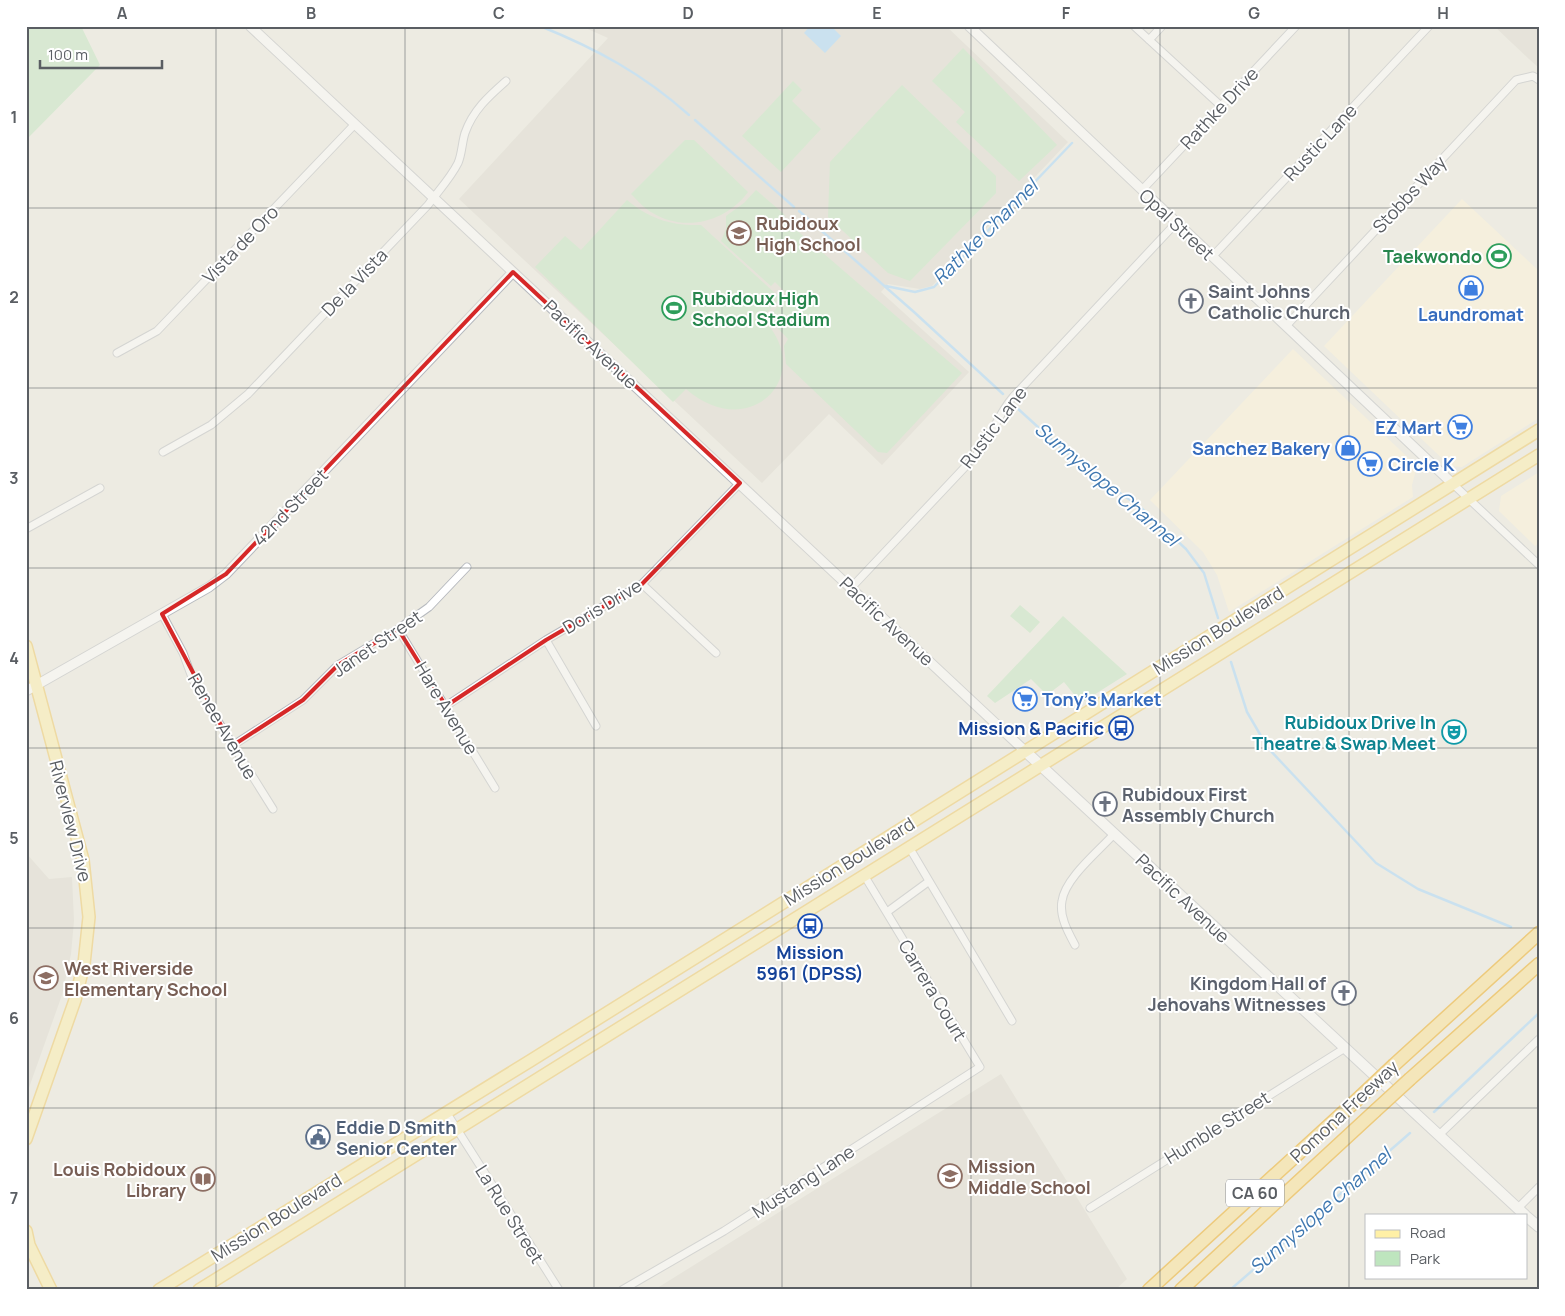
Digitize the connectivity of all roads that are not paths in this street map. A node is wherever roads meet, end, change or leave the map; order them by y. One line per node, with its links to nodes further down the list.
1 (250, 26): 11 (street, Pacific Avenue)
2 (969, 26): 12 (street, Opal Street)
3 (1134, 26): 7 (street)
4 (1162, 26): 7 (street)
5 (1296, 26): 10 (street, Rathke Drive)
6 (1429, 26): 15 (street, Rustic Lane)
7 (1149, 40): 10 (street)
8 (1539, 80): 17 (street, Stobbs Way)
9 (506, 81): 13 (street, De la Vista)
10 (1221, 106): 12 (street, Rathke Drive)
11 (355, 124): 13 (street, Pacific Avenue); 18 (street, Vista de Oro)
12 (1142, 190): 14 (street, Opal Street)
13 (434, 198): 16 (street, Pacific Avenue); 20 (street, De la Vista)
14 (1176, 223): 15 (street, Opal Street); 30 (street, Rustic Lane)
15 (1212, 257): 17 (street, Opal Street)
16 (514, 272): 22 (street, Pacific Avenue); 31 (street, 42nd Street)
17 (1286, 326): 23 (street, Opal Street)
18 (116, 353)
19 (1539, 430): 23 (main road, Mission Boulevard)
20 (163, 452)
21 (1539, 455): 25 (main road, Mission Boulevard)
22 (740, 484): 29 (street, Doris Drive); 30 (street, Pacific Avenue)
23 (1453, 484): 25 (street, Opal Street); 40 (main road, Mission Boulevard)
24 (100, 488): 26 (street)
25 (1469, 498): 27 (street, Opal Street); 41 (main road, Mission Boulevard)
26 (26, 529)
27 (1539, 565)
28 (467, 567): 32 (street, Janet Street)
29 (642, 584): 33 (street, Doris Drive); 35 (street)
30 (852, 588): 40 (street, Pacific Avenue)
31 (162, 614): 36 (street, 42nd Street); 39 (street, Renee Avenue)
32 (398, 629): 37 (street, Hare Avenue); 39 (street, Janet Street)
33 (546, 640): 37 (street, Doris Drive); 38 (street)
34 (26, 646): 36 (main road, Riverview Drive)
35 (716, 653)
36 (31, 689): 59 (main road, Riverview Drive)
37 (446, 706): 42 (street, Hare Avenue)
38 (596, 726)
39 (232, 746): 43 (street, Renee Avenue)
40 (1025, 751): 41 (main road, Pacific Avenue); 56 (main road, Mission Boulevard)
41 (1040, 765): 44 (main road, Pacific Avenue); 45 (main road, Mission Boulevard)
42 (495, 788)
43 (273, 809)
44 (1114, 834): 50 (street); 54 (main road, Pacific Avenue)
45 (909, 847): 46 (main road, Mission Boulevard); 47 (street)
46 (864, 875): 48 (street, Carrera Court); 57 (main road, Mission Boulevard)
47 (928, 882): 48 (street); 52 (street)
48 (887, 912): 55 (street, Carrera Court)
49 (1539, 933): 71 (highway, Pomona Freeway / CA 60, bridge)
50 (1075, 945)
51 (1539, 964): 72 (highway, Pomona Freeway / CA 60, bridge)
52 (1012, 1021)
53 (1539, 1040): 58 (street)
54 (1345, 1048): 58 (main road, Pacific Avenue); 61 (street, Humble Street)
55 (980, 1067): 70 (street, Mustang Lane)
56 (446, 1112): 57 (street, La Rue Street); 67 (main road, Mission Boulevard)
57 (456, 1129): 68 (main road, Mission Boulevard); 69 (street, La Rue Street)
58 (1439, 1135): 62 (main road, Pacific Avenue)
59 (26, 1140)
60 (1539, 1187): 62 (street)
61 (1090, 1208)
62 (1523, 1213)
63 (1528, 1217): 64 (main road, Pacific Avenue)
64 (1539, 1227)
65 (26, 1231): 66 (main road)
66 (51, 1290)
67 (159, 1290)
68 (199, 1290)
69 (558, 1290)
70 (622, 1290)
71 (1149, 1290)
72 (1181, 1290)

